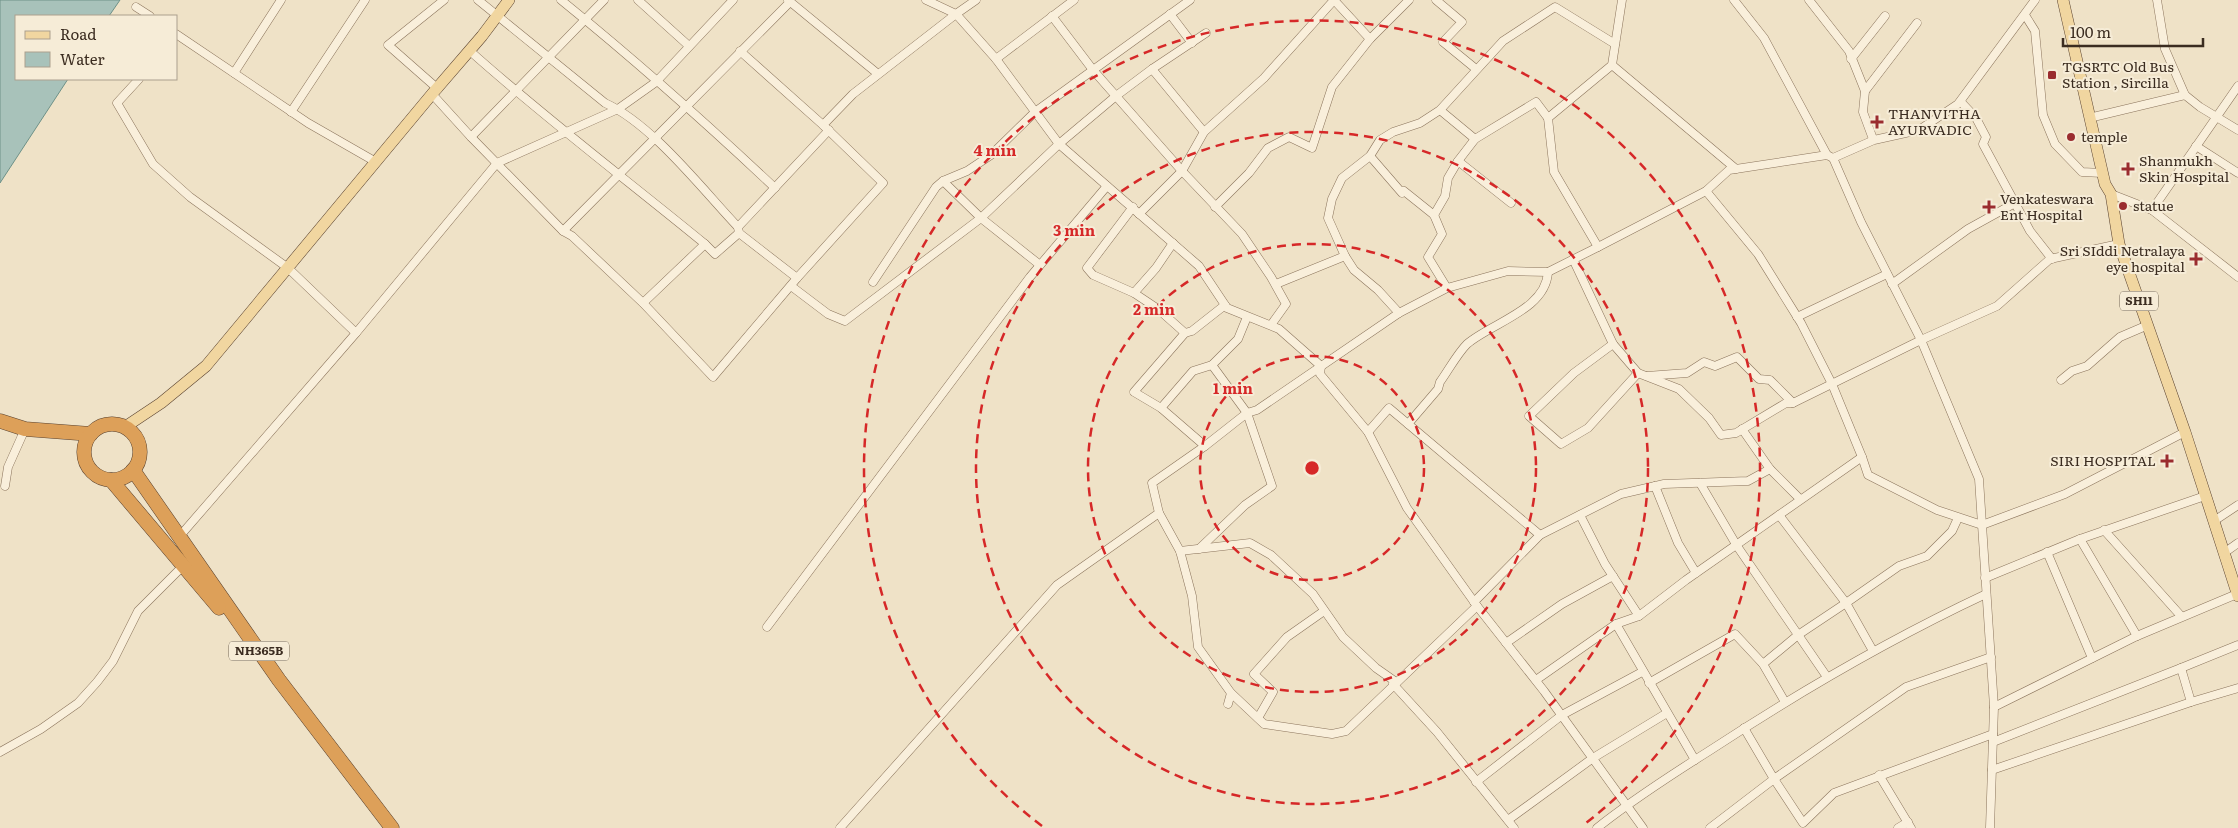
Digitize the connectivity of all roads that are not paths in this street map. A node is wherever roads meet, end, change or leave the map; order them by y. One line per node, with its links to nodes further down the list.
1 (281, 0): 49 (street)
2 (365, 0): 63 (street)
3 (444, 0): 55 (street)
4 (478, 0): 28 (street)
5 (509, 0): 28 (main road)
6 (561, 0): 32 (street)
7 (604, 0): 32 (street)
8 (638, 0): 39 (street)
9 (733, 0): 39 (street)
10 (976, 0): 25 (street)
11 (1074, 0): 30 (street)
12 (1190, 0): 26 (street)
13 (1334, 0): 36 (street); 70 (street)
14 (1409, 0): 36 (street)
15 (1436, 0): 47 (street)
16 (1622, 0): 38 (street)
17 (1734, 0): 79 (street)
18 (1810, 0): 44 (street)
19 (2035, 0): 29 (street)
20 (2063, 0): 67 (main road, SH11)
21 (2157, 0): 57 (street)
22 (789, 1): 40 (street); 50 (street)
23 (929, 1): 25 (street)
24 (136, 7): 27 (street)
25 (956, 14): 43 (street); 50 (street)
26 (1170, 14): 37 (street); 48 (street)
27 (148, 15)
28 (498, 15): 41 (main road); 42 (street)
29 (2025, 15): 59 (street); 85 (street)
30 (1052, 16): 43 (street); 48 (street)
31 (1885, 16): 44 (street)
32 (586, 20): 42 (street); 52 (street)
33 (1917, 23): 54 (street)
34 (1206, 34): 37 (street)
35 (178, 37): 49 (street)
36 (1370, 39): 96 (street)
37 (1192, 43): 46 (street)
38 (1615, 44): 45 (street); 47 (street)
39 (689, 46): 52 (street)
40 (740, 50): 60 (street); 68 (street)
41 (470, 52): 55 (main road); 56 (street)
42 (549, 58): 56 (street); 61 (street)
43 (996, 59): 64 (street)
44 (1851, 59): 54 (street)
45 (1612, 65): 66 (street); 83 (street)
46 (1152, 69): 58 (street); 70 (street)
47 (1476, 69): 62 (street)
48 (1093, 70): 58 (street); 64 (street)
49 (234, 73): 63 (street)
50 (878, 74): 68 (street)
51 (138, 80): 111 (street)
52 (656, 82): 60 (street); 61 (street)
53 (2238, 88): 65 (street)
54 (1865, 91): 75 (street)
55 (435, 92): 72 (street); 81 (main road)
56 (516, 93): 71 (street); 72 (street)
57 (2185, 95): 65 (street); 67 (street)
58 (1116, 96): 76 (street); 84 (street)
59 (1961, 102): 75 (street); 94 (street)
60 (688, 106): 73 (street); 90 (street)
61 (618, 109): 71 (street); 73 (street)
62 (1440, 110): 74 (street); 78 (street)
63 (291, 112): 81 (street)
64 (1036, 112): 76 (street); 88 (street)
65 (2218, 116): 69 (street); 77 (street)
66 (1548, 118): 74 (street); 106 (street)
67 (2089, 118): 85 (main road, SH11)
68 (826, 128): 90 (street); 114 (street)
69 (2238, 130)
70 (1204, 132): 84 (street)
71 (566, 134): 82 (street); 87 (street)
72 (471, 137): 82 (street)
73 (656, 139): 87 (street); 101 (street)
74 (1475, 139): 80 (street)
75 (1873, 140): 79 (street)
76 (1059, 144): 89 (street); 100 (street)
77 (2196, 146): 86 (street); 97 (street)
78 (1370, 156): 99 (street); 107 (street)
79 (1830, 157): 83 (street); 113 (street)
80 (1458, 161): 93 (street); 99 (street)
81 (376, 162): 111 (main road)
82 (497, 163): 102 (street); 129 (street)
83 (1736, 169): 91 (street)
84 (1182, 171): 96 (street); 98 (street)
85 (2102, 173): 92 (main road, SH11)
86 (2238, 173)
87 (620, 174): 102 (street); 104 (street)
88 (943, 181): 100 (street); 116 (street)
89 (1107, 186): 95 (street); 110 (street)
90 (775, 188): 101 (street)
91 (1706, 192): 106 (street); 126 (street)
92 (2111, 194): 97 (street); 105 (main road, SH11)
93 (1512, 203)
94 (2015, 203): 109 (street); 118 (street)
95 (1132, 207): 98 (street); 121 (street)
96 (1215, 207): 117 (street)
97 (2152, 210): 115 (street)
98 (1139, 214): 103 (street)
99 (1434, 215): 120 (street)
100 (980, 218): 110 (street); 119 (street)
101 (738, 230): 104 (street); 114 (street)
102 (563, 231): 122 (street)
103 (1173, 243): 121 (street); 123 (street)
104 (705, 244): 122 (street)
105 (2119, 244): 109 (street); 128 (main road, SH11)
106 (1598, 247): 108 (street)
107 (1345, 256): 117 (street); 124 (street)
108 (1573, 259): 112 (street); 132 (street)
109 (2052, 259): 131 (street)
110 (1040, 265): 189 (street)
111 (288, 268): 129 (street); 143 (main road)
112 (1548, 272): 120 (street); 142 (street)
113 (1887, 274): 118 (street); 126 (street)
114 (797, 278): 119 (street)
115 (2238, 278)
116 (873, 282)
117 (1276, 284): 127 (street)
118 (1892, 284): 131 (street)
119 (791, 286): 122 (street)
120 (1447, 288): 124 (street)
121 (1134, 293): 130 (street)
122 (642, 303)
123 (1225, 305): 125 (street); 130 (street)
124 (1399, 314): 134 (street)
125 (1247, 317): 127 (street); 133 (street)
126 (1797, 317): 137 (street)
127 (1271, 325): 134 (street)
128 (2148, 326): 136 (street); 147 (main road, SH11)
129 (356, 333): 169 (street)
130 (1185, 333): 139 (street)
131 (1921, 340): 137 (street); 166 (street)
132 (1613, 344): 135 (street); 135 (street)
133 (1212, 365): 139 (street); 140 (street)
134 (1321, 366): 140 (street); 146 (street)
135 (1642, 375): 138 (street); 145 (street)
136 (2061, 380)
137 (1832, 384): 138 (street); 150 (street)
138 (1793, 403): 145 (street)
139 (1161, 408): 149 (street)
140 (1247, 413): 149 (street); 173 (street)
141 (0, 421): 144 (highway)
142 (1408, 424): 146 (street); 168 (street)
143 (125, 427): 148 (highway); 152 (highway)
144 (24, 429): 148 (highway); 153 (street)
145 (1742, 429): 151 (street)
146 (1368, 432): 184 (street)
147 (2185, 432): 158 (main road, SH11); 166 (street)
148 (91, 434): 154 (highway)
149 (1205, 446): 161 (street)
150 (1862, 457): 159 (street); 164 (street)
151 (1770, 469): 155 (street); 159 (street)
152 (132, 470): 154 (highway); 169 (highway, NH365B)
153 (3, 474): 156 (street)
154 (111, 480): 177 (highway)
155 (1700, 482): 157 (street); 172 (street)
156 (5, 486)
157 (1656, 486): 162 (street); 178 (street)
158 (2205, 496): 165 (main road, SH11); 167 (street)
159 (1800, 499): 163 (street)
160 (2238, 505): 165 (street)
161 (1158, 513): 174 (street); 228 (street)
162 (1580, 515): 168 (street); 179 (street)
163 (1779, 515): 172 (street); 183 (street)
164 (1958, 518): 166 (street); 183 (street)
165 (2214, 521): 176 (main road, SH11)
166 (1982, 525): 180 (street)
167 (2104, 530): 170 (street); 187 (street)
168 (1540, 535): 184 (street)
169 (179, 537): 201 (highway, NH365B)
170 (2080, 539): 175 (street); 191 (street)
171 (2238, 543): 176 (street)
172 (1737, 546): 178 (street); 190 (street)
173 (1199, 549): 174 (street); 185 (street)
174 (1180, 551): 206 (street)
175 (2047, 552): 180 (street); 196 (street)
176 (2224, 552): 181 (main road, SH11)
177 (183, 566): 201 (highway); 216 (street)
178 (1696, 573): 186 (street)
179 (1613, 576): 186 (street); 192 (street)
180 (1985, 578): 182 (street)
181 (2237, 589): 187 (street)
182 (1986, 594): 194 (street); 195 (street)
183 (1846, 603): 190 (street); 194 (street)
184 (1476, 604): 192 (street); 203 (street)
185 (1324, 611): 203 (street); 213 (street)
186 (1639, 616): 188 (street)
187 (2181, 616): 191 (street)
188 (1616, 624): 199 (street); 202 (street)
189 (767, 626)
190 (1798, 635): 197 (street); 200 (street)
191 (2137, 636): 196 (street)
192 (1506, 643): 202 (street)
193 (2238, 645): 198 (street)
194 (1873, 651): 200 (street)
195 (1991, 657): 210 (street); 221 (street)
196 (2092, 658): 210 (street)
197 (1763, 664): 204 (street); 207 (street)
198 (2181, 668): 208 (street); 215 (street)
199 (1642, 672): 204 (street); 212 (street)
200 (1827, 677): 207 (street)
201 (279, 680): 227 (highway, NH365B)
202 (1536, 680): 212 (street)
203 (1395, 683): 213 (street); 222 (street)
204 (1649, 683): 211 (street)
205 (2238, 688): 208 (street)
206 (1231, 693): 209 (street); 213 (street)
207 (1786, 702): 214 (street)
208 (2191, 702): 219 (street)
209 (1228, 704)
210 (1994, 707): 215 (street)
211 (1667, 713): 217 (street); 218 (street)
212 (1562, 715): 217 (street); 222 (street)
213 (1258, 718)
214 (1744, 728): 218 (street); 221 (street)
215 (1993, 738): 219 (street); 220 (street)
216 (0, 752)
217 (1593, 758): 223 (street); 224 (street)
218 (1695, 760): 223 (street)
219 (1992, 770): 234 (street)
220 (1879, 775): 225 (street); 226 (street)
221 (1774, 779): 225 (street); 232 (street)
222 (1476, 782): 224 (street)
223 (1627, 805): 230 (street); 231 (street)
224 (1508, 820): 229 (street)
225 (1800, 825)
226 (1909, 825): 233 (street)
227 (392, 828)
228 (840, 828)
229 (1514, 828)
230 (1597, 828)
231 (1643, 828)
232 (1710, 828)
233 (1898, 828)
234 (1990, 828)

